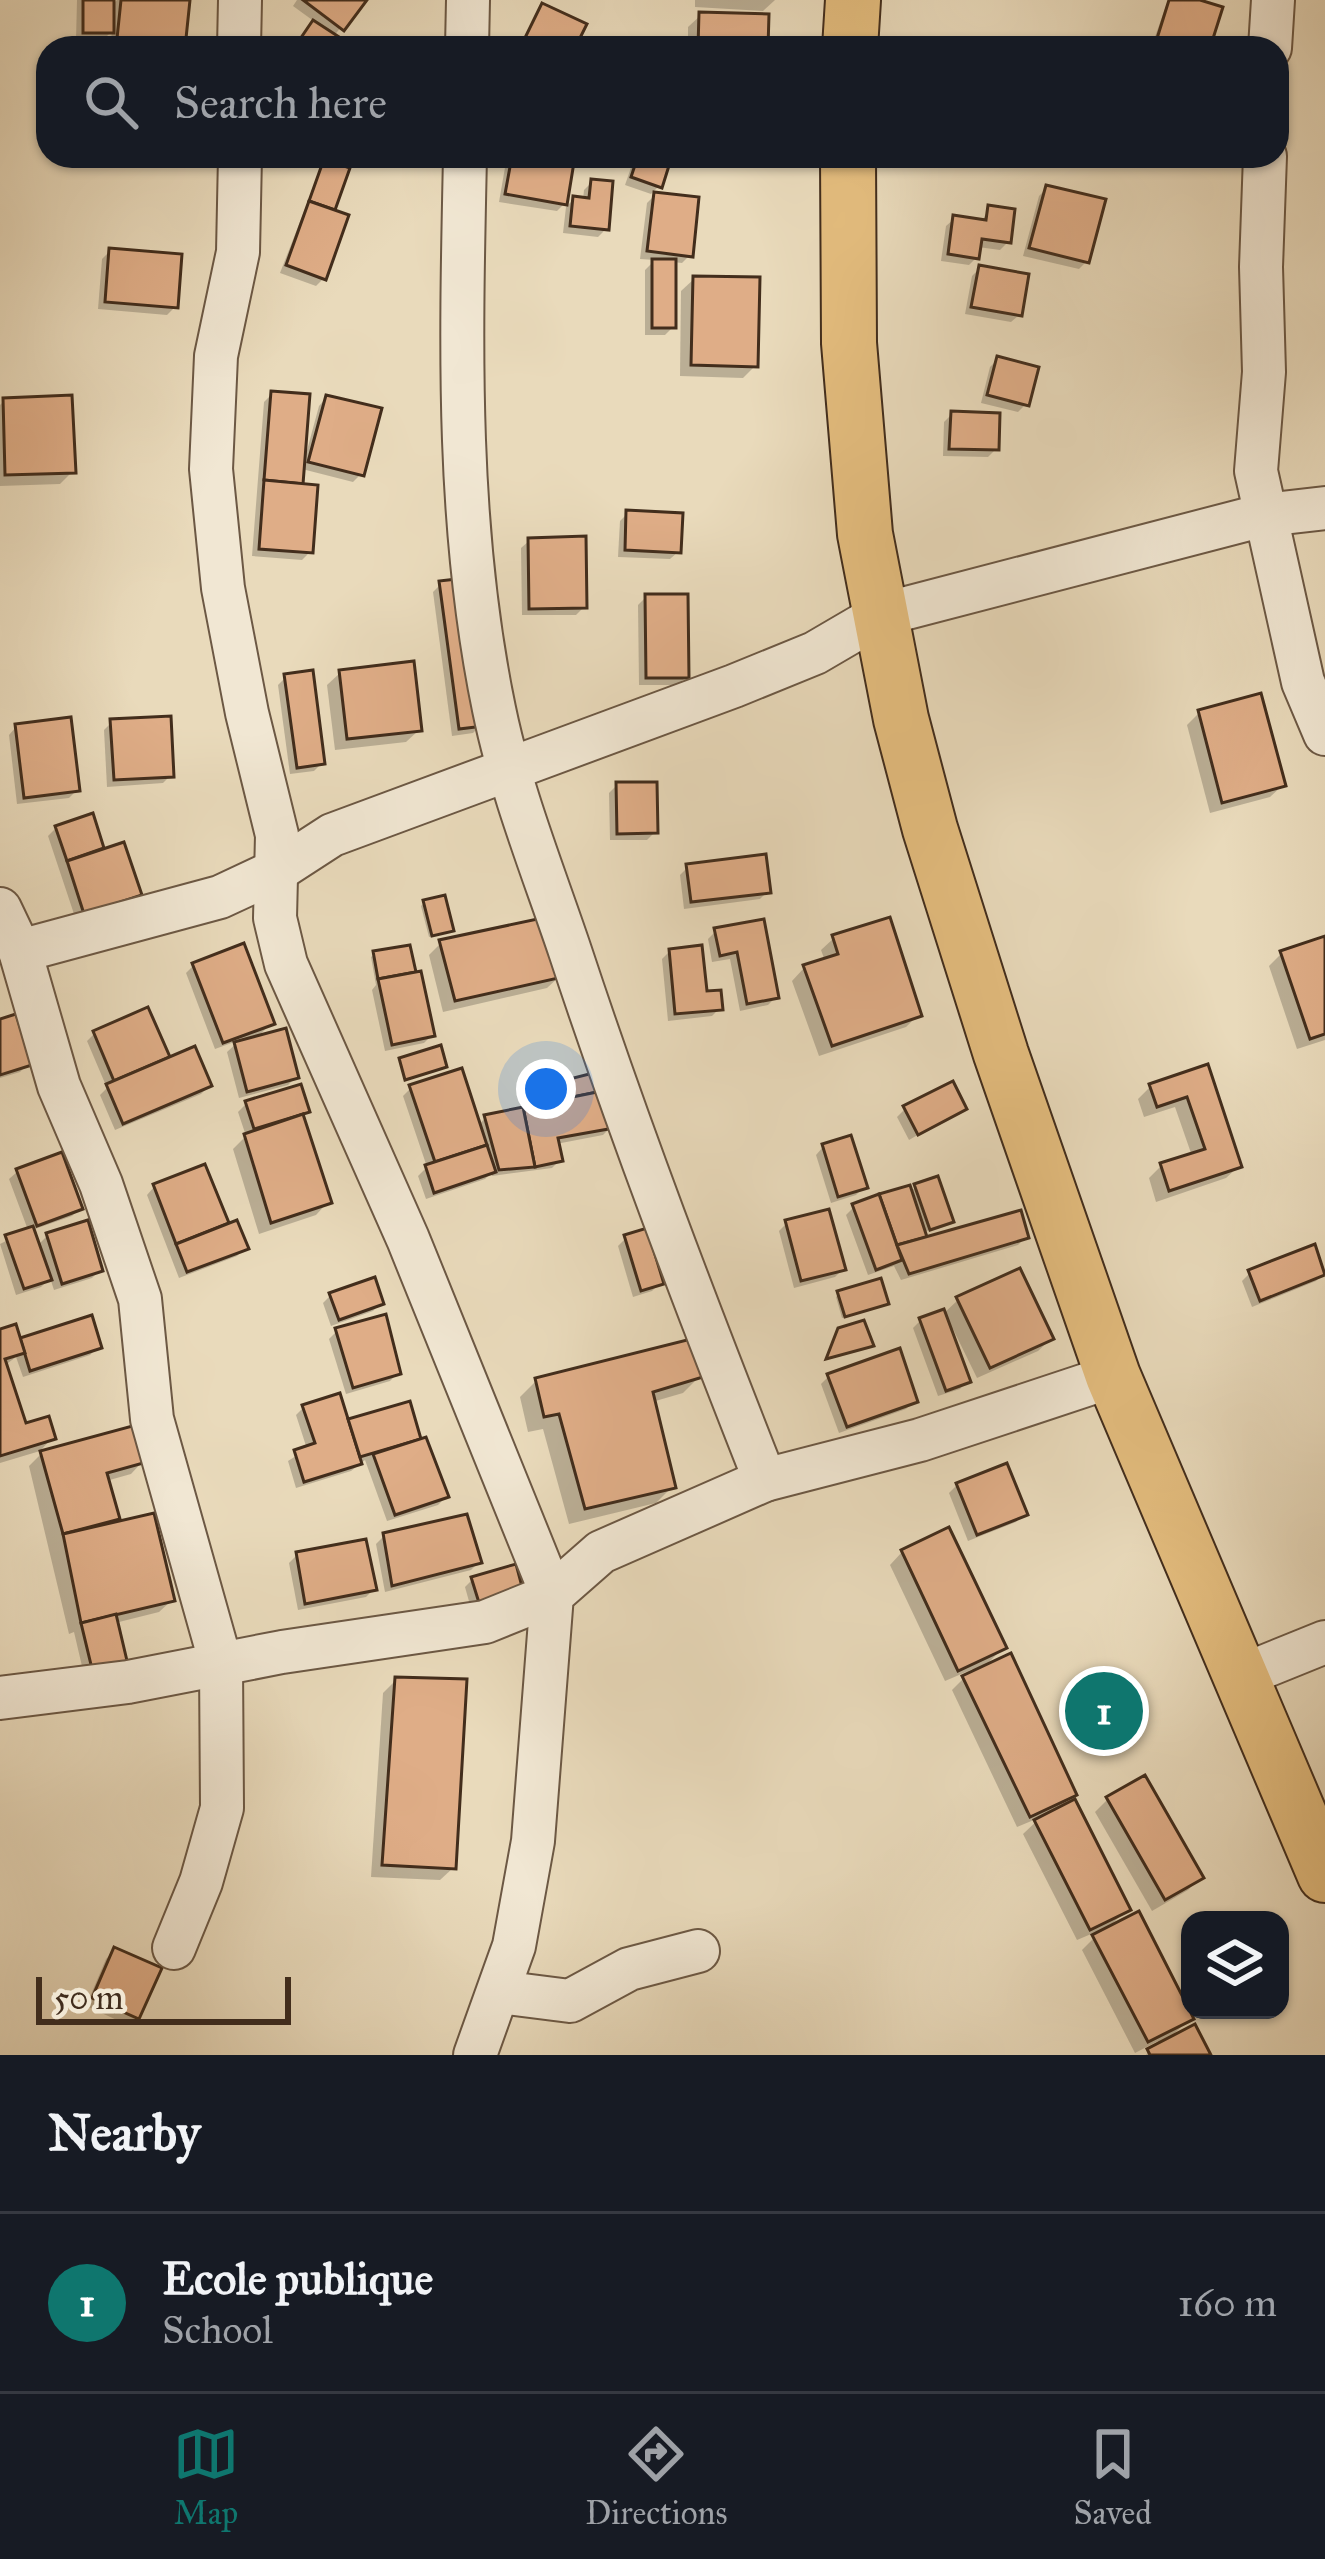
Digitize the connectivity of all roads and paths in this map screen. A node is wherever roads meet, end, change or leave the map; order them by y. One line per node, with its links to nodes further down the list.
1 (240, 0): 5 (street)
2 (468, 0): 6 (street)
3 (854, 0): 7 (main road)
4 (1273, 0): 8 (street)
5 (239, 36)
6 (467, 36)
7 (851, 36)
8 (1271, 36)
9 (240, 168): 18 (street)
10 (465, 168): 17 (street)
11 (848, 168): 15 (main road)
12 (1265, 168): 14 (street)
13 (1325, 508): 14 (street)
14 (1264, 515): 15 (street); 16 (street)
15 (880, 615): 17 (street); 21 (main road)
16 (1325, 734)
17 (508, 772): 18 (street); 22 (street)
18 (278, 870): 20 (street); 23 (street)
19 (0, 910): 20 (street)
20 (20, 951): 25 (street)
21 (1112, 1376): 22 (street); 26 (main road)
22 (765, 1480): 23 (street)
23 (552, 1595): 25 (street); 31 (street)
24 (1325, 1642): 26 (street)
25 (221, 1664): 27 (street); 29 (street)
26 (1241, 1676): 28 (main road)
27 (0, 1698)
28 (1325, 1876)
29 (174, 1948)
30 (698, 1951): 31 (street)
31 (500, 1992): 32 (street)
32 (476, 2055)

